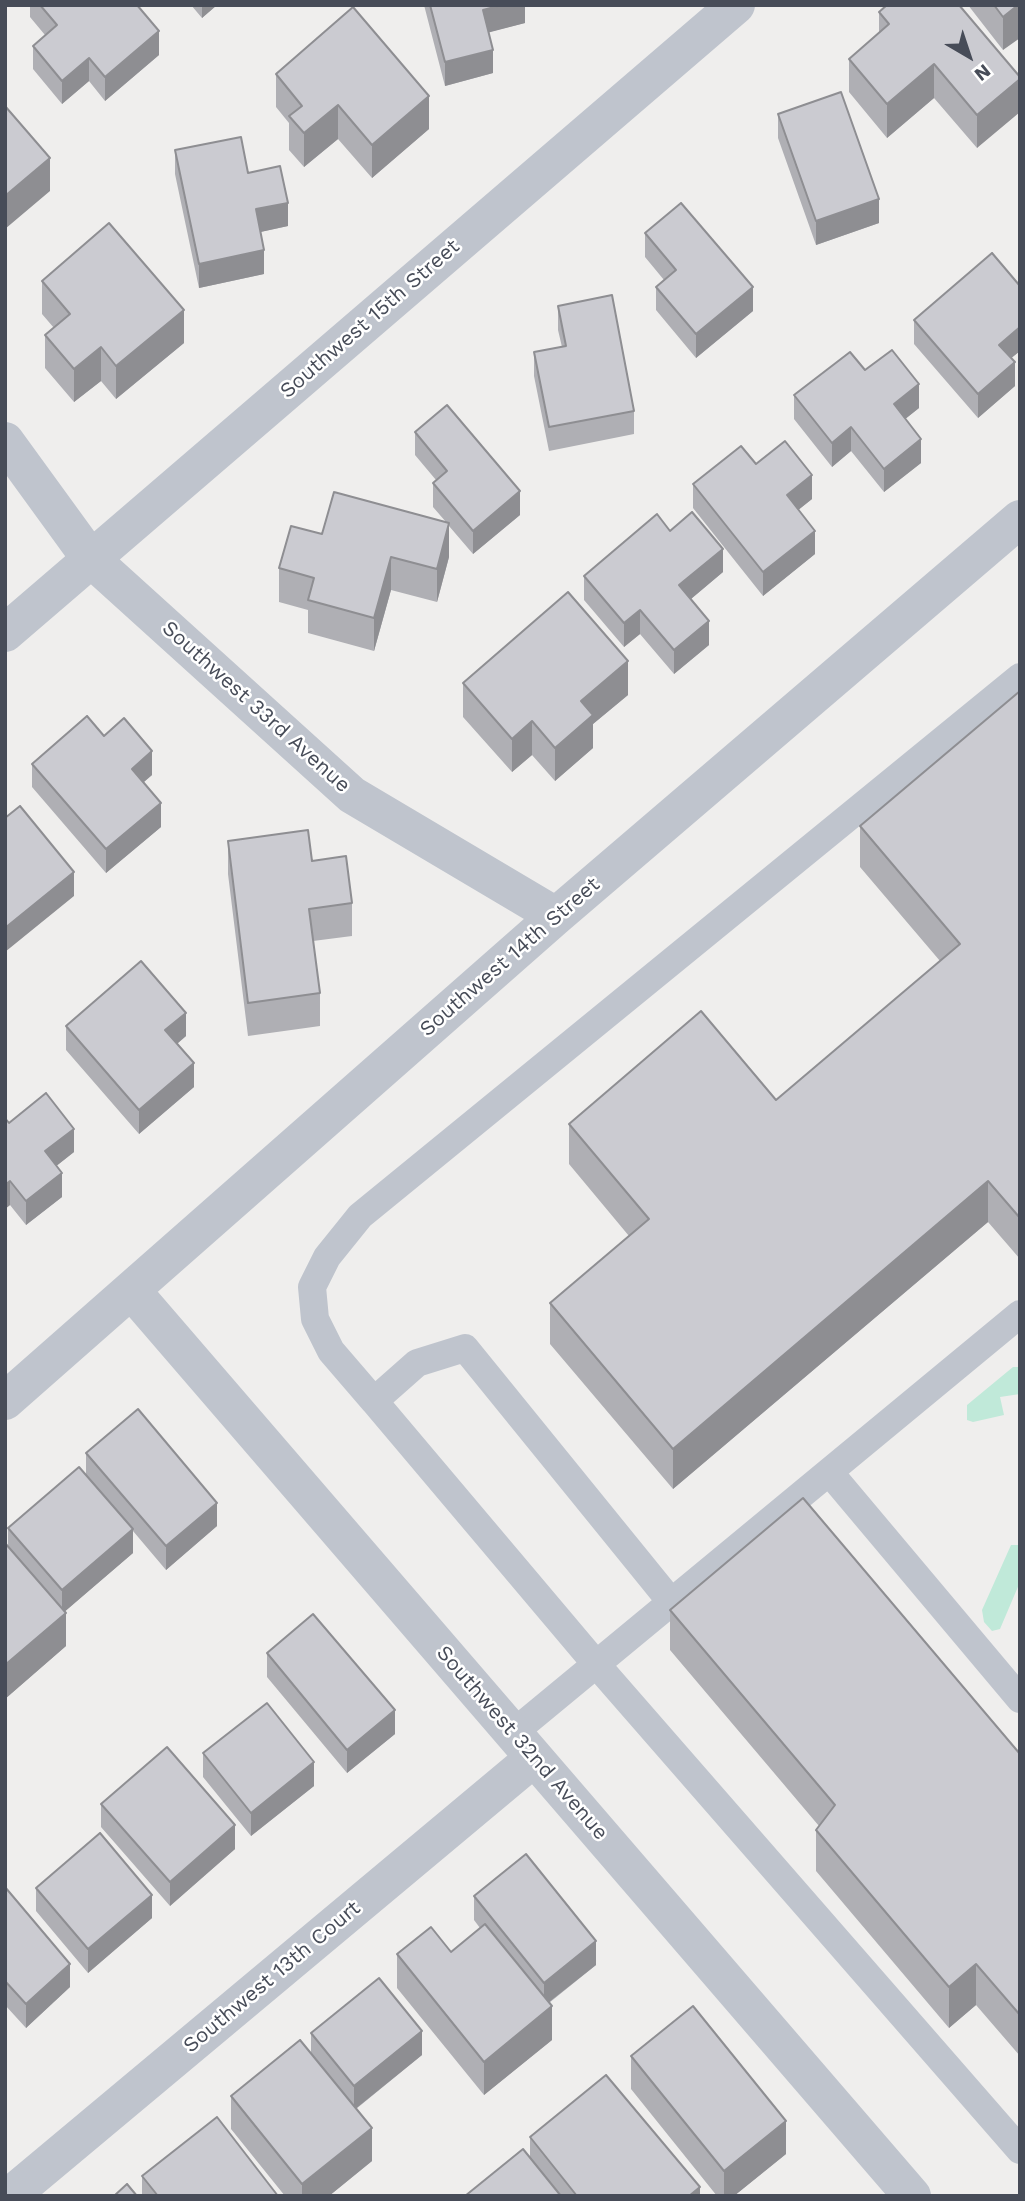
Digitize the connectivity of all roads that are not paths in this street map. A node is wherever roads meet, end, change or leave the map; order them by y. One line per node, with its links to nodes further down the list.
1 (736, 5): 4 (street, Southwest 15th Street)
2 (5, 441): 4 (street, Southwest 33rd Avenue)
3 (1020, 519): 7 (street, Southwest 14th Street)
4 (90, 558): 5 (street, Southwest 15th Street); 7 (street, Southwest 33rd Avenue)
5 (5, 633)
6 (1020, 677): 11 (lane)
7 (556, 916): 8 (street, Southwest 14th Street)
8 (132, 1291): 10 (street, Southwest 14th Street); 16 (street, Southwest 32nd Avenue)
9 (1020, 1314): 12 (lane)
10 (5, 1401)
11 (374, 1401): 13 (lane); 14 (lane)
12 (830, 1473): 13 (lane); 15 (lane)
13 (671, 1602): 14 (lane)
14 (596, 1664): 16 (lane); 17 (lane)
15 (1020, 1699)
16 (523, 1745): 18 (street, Southwest 32nd Avenue); 19 (street, Southwest 13th Court)
17 (1020, 2150)
18 (894, 2190)
19 (10, 2196)

